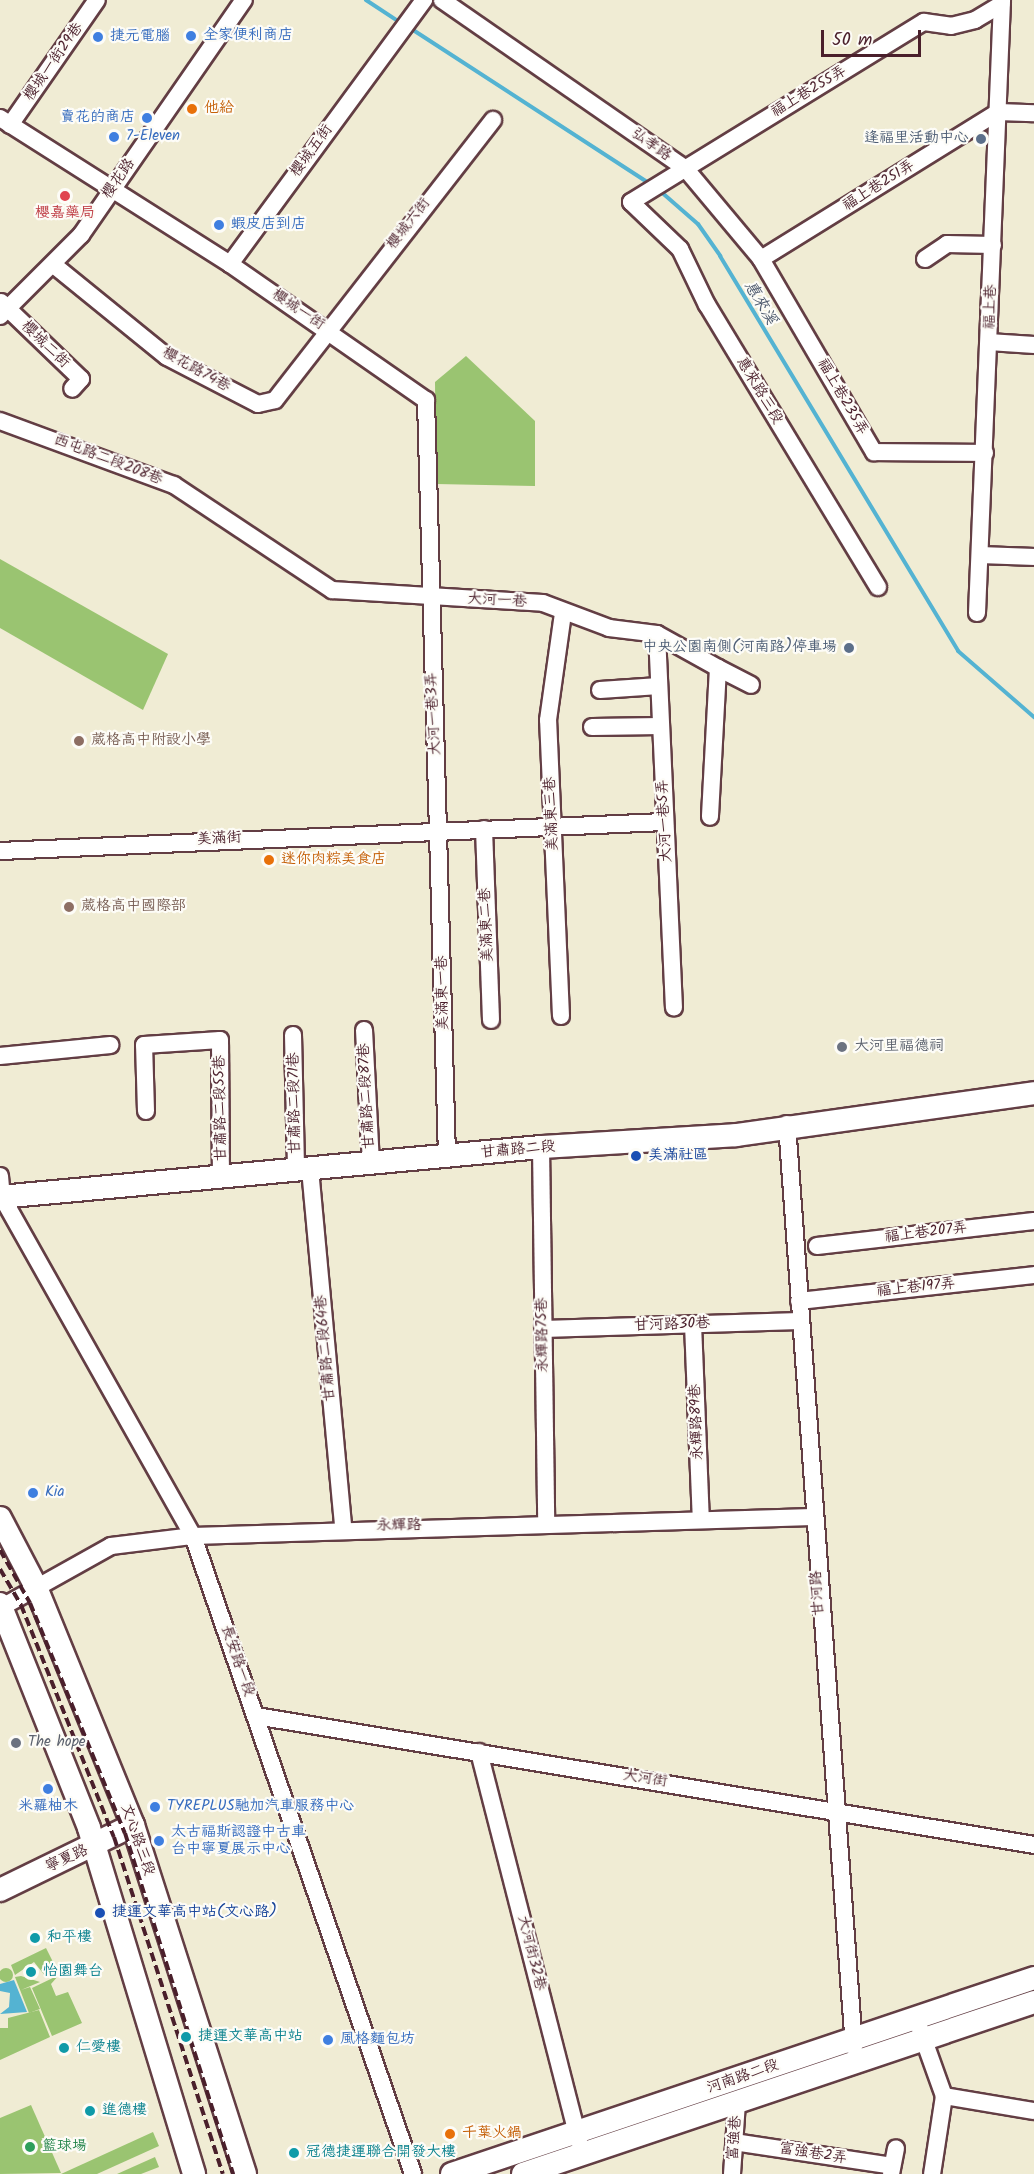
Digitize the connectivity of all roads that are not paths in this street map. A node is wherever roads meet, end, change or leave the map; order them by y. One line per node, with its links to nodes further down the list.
1 (97, 0): 9 (street, 櫻城一街29巷)
2 (244, 0): 11 (street, 櫻花路)
3 (424, 0): 16 (street, 櫻城五街)
4 (447, 1): 10 (street, 弘孝路)
5 (1002, 2): 6 (street, 福上巷); 10 (street, 福上巷255弄)
6 (998, 112): 7 (street); 13 (street, 福上巷); 14 (street, 福上巷251弄)
7 (1034, 113)
8 (493, 120): 19 (street, 櫻城六街)
9 (5, 121): 11 (street, 櫻城一街)
10 (685, 168): 12 (street, 福上巷255弄); 14 (street, 弘孝路)
11 (111, 189): 16 (street, 櫻城一街); 17 (street, 櫻花路)
12 (631, 202): 29 (street, 惠來路三段)
13 (993, 245): 15 (street); 21 (street, 福上巷)
14 (761, 259): 20 (street, 弘孝路)
15 (925, 259)
16 (231, 264): 19 (street, 櫻城一街)
17 (55, 267): 18 (street, 櫻花路); 19 (street, 櫻花路74巷)
18 (3, 309): 23 (street, 櫻城二街)
19 (328, 331): 30 (street, 櫻城一街)
20 (809, 340): 25 (street, 福上巷235弄)
21 (989, 342): 22 (street); 25 (street, 福上巷)
22 (1034, 345)
23 (72, 389)
24 (0, 421): 26 (street, 西屯路二段208巷)
25 (985, 453): 27 (street, 福上巷)
26 (211, 508): 30 (street, 大河一巷)
27 (981, 555): 28 (street); 31 (street, 福上巷)
28 (1034, 557)
29 (878, 587)
30 (429, 598): 32 (street, 大河一巷); 44 (street, 大河一巷3弄)
31 (977, 613)
32 (562, 614): 33 (street, 大河一巷); 42 (street, 美滿東三巷)
33 (657, 634): 34 (street, 大河一巷); 36 (street, 大河一巷5弄)
34 (717, 668): 35 (street, 大河一巷); 40 (street)
35 (751, 685)
36 (659, 686): 37 (street); 38 (street, 大河一巷5弄)
37 (600, 690)
38 (661, 726): 39 (street); 41 (street, 大河一巷5弄)
39 (592, 727)
40 (710, 817)
41 (665, 822): 42 (street, 美滿街); 46 (street, 大河一巷5弄)
42 (552, 825): 43 (street, 美滿街); 47 (street, 美滿東三巷)
43 (484, 829): 44 (street, 美滿街); 48 (street, 美滿東二巷)
44 (439, 830): 45 (street, 美滿街); 57 (street, 美滿東一巷)
45 (0, 851)
46 (674, 1008)
47 (561, 1016)
48 (491, 1020)
49 (364, 1030): 58 (street, 甘肅路二段87巷)
50 (293, 1035): 59 (street, 甘肅路二段71巷)
51 (110, 1045): 52 (street)
52 (0, 1056)
53 (1034, 1093): 55 (street, 甘肅路二段)
54 (146, 1111): 60 (street, 甘肅路二段55巷)
55 (787, 1124): 56 (street, 甘肅路二段); 65 (street, 甘河路)
56 (541, 1147): 57 (street, 甘肅路二段); 68 (street, 永輝路75巷)
57 (447, 1156): 58 (street, 甘肅路二段)
58 (371, 1163): 59 (street, 甘肅路二段)
59 (303, 1169): 60 (street, 甘肅路二段); 73 (street, 甘肅路二段64巷)
60 (221, 1177): 61 (street, 甘肅路二段)
61 (1, 1190): 74 (street, 長安路一段)
62 (1034, 1221): 63 (street, 福上巷207弄)
63 (818, 1246)
64 (1034, 1275): 65 (street, 福上巷197弄)
65 (799, 1301): 66 (street, 甘河路)
66 (800, 1321): 67 (street, 甘河路30巷); 69 (street, 甘河路)
67 (693, 1324): 68 (street, 甘河路30巷); 71 (street, 永輝路89巷)
68 (543, 1329): 72 (street, 永輝路75巷)
69 (813, 1517): 71 (street, 永輝路); 79 (street, 甘河路)
70 (0, 1518): 75 (street, 文心路三段)
71 (701, 1519): 72 (street, 永輝路)
72 (546, 1523): 73 (street, 永輝路)
73 (343, 1528): 74 (street, 永輝路)
74 (194, 1536): 75 (street, 永輝路); 77 (street, 長安路一段)
75 (36, 1585): 76 (street, 永輝路); 80 (street, 文心路三段)
76 (1, 1606): 82 (street)
77 (256, 1716): 78 (street, 大河街); 99 (street, 長安路一段)
78 (479, 1752): 79 (street, 大河街); 94 (street, 大河街32巷)
79 (833, 1812): 81 (street, 大河街); 87 (street, 甘河路)
80 (133, 1825): 82 (street, 寧夏路); 98 (street, 文心路三段)
81 (1034, 1845)
82 (94, 1846): 83 (street, 寧夏路); 97 (street)
83 (0, 1890)
84 (1034, 1978): 86 (street, 河南路二段)
85 (1034, 2002): 88 (street, 河南路二段)
86 (916, 2017): 87 (street, 河南路二段); 88 (street)
87 (852, 2039): 89 (street, 甘河路); 94 (street, 河南路二段)
88 (922, 2039): 89 (street, 河南路二段); 90 (street)
89 (857, 2061): 91 (street, 河南路二段)
90 (944, 2096): 92 (street); 103 (street)
91 (737, 2102): 93 (street, 富強巷); 94 (street, 河南路二段)
92 (1034, 2111)
93 (734, 2142): 96 (street, 富強巷2弄); 102 (street, 富強巷)
94 (579, 2144): 100 (street, 河南路二段); 101 (street, 河南路二段)
95 (896, 2148): 96 (street)
96 (892, 2170)
97 (194, 2174)
98 (245, 2174)
99 (413, 2174)
100 (452, 2174)
101 (522, 2174)
102 (732, 2174)
103 (932, 2174)

